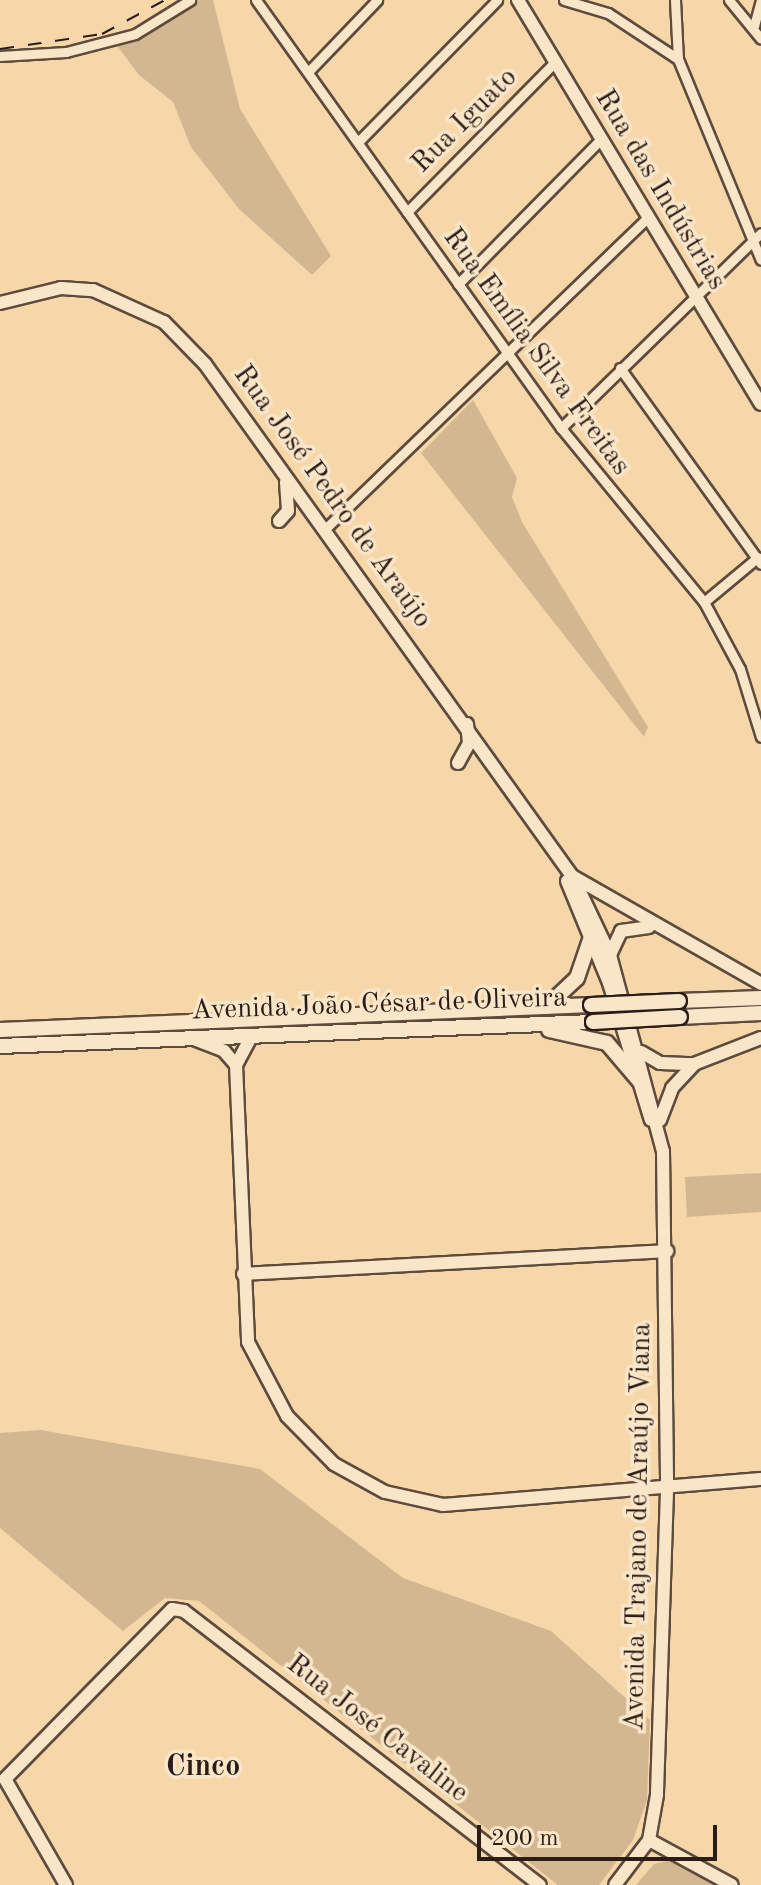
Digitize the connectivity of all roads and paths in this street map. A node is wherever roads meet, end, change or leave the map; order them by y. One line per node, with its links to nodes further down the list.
1 (190, 0): 12 (street)
2 (256, 0): 15 (street, Rua Emília Silva Freitas)
3 (377, 0): 15 (street)
4 (497, 0): 17 (street)
5 (518, 0): 14 (street, Rua das Indústrias)
6 (564, 0): 13 (street)
7 (675, 0): 13 (street)
8 (729, 0): 10 (street)
9 (761, 0): 10 (street)
10 (754, 26): 11 (street)
11 (761, 39)
12 (0, 56)
13 (678, 59): 21 (street)
14 (555, 62): 16 (street, Rua das Indústrias); 18 (street, Rua Iguato)
15 (308, 72): 17 (street, Rua Emília Silva Freitas)
16 (601, 139): 19 (street, Rua das Indústrias); 23 (street)
17 (358, 142): 18 (street, Rua Emília Silva Freitas)
18 (407, 212): 23 (street, Rua Emília Silva Freitas)
19 (648, 217): 24 (street, Rua das Indústrias); 26 (street)
20 (761, 233): 21 (street)
21 (752, 241): 22 (street); 24 (street)
22 (761, 260)
23 (458, 284): 26 (street, Rua Emília Silva Freitas)
24 (693, 292): 27 (street); 28 (street, Rua das Indústrias)
25 (0, 303): 30 (street, Rua José Pedro de Araújo)
26 (510, 356): 29 (street, Rua Emília Silva Freitas); 32 (street)
27 (620, 368): 29 (street); 33 (street)
28 (761, 404)
29 (561, 428): 34 (street, Rua Emília Silva Freitas)
30 (285, 475): 31 (street); 32 (street, Rua José Pedro de Araújo)
31 (279, 521)
32 (324, 530): 35 (street, Rua José Pedro de Araújo)
33 (759, 559): 34 (street)
34 (704, 602): 36 (street, Rua Emília Silva Freitas)
35 (466, 720): 37 (street); 38 (street, Rua José Pedro de Araújo)
36 (761, 734)
37 (458, 763)
38 (554, 848): 39 (street, Rua José Pedro de Araújo); 40 (street, Rua José Pedro de Araújo)
39 (560, 866): 44 (street, Avenida Trajano de Araújo Viana)
40 (572, 876): 41 (street, Rua José Pedro de Araújo); 42 (street, Avenida Trajano de Araújo Viana)
41 (622, 910): 42 (street); 43 (street, Rua José Pedro de Araújo)
42 (596, 921): 44 (street); 45 (street, Avenida Trajano de Araújo Viana)
43 (653, 928): 45 (street); 46 (street, Rua José Pedro de Araújo)
44 (591, 937): 50 (main road); 52 (street, Avenida Trajano de Araújo Viana)
45 (610, 955): 59 (street, Avenida Trajano de Araújo Viana)
46 (746, 979): 47 (street, Rua José Pedro de Araújo); 49 (street)
47 (761, 984)
48 (761, 998): 49 (main road, Avenida João César de Oliveira)
49 (739, 999): 50 (main road, Avenida João César de Oliveira, bridge)
50 (546, 1007): 54 (main road, Avenida João César de Oliveira)
51 (761, 1013): 53 (main road, Avenida João César de Oliveira, bridge)
52 (620, 1014): 59 (street); 62 (street, Avenida Trajano de Araújo Viana)
53 (525, 1025): 55 (main road, Avenida João César de Oliveira); 62 (main road)
54 (0, 1030)
55 (251, 1037): 57 (main road, Avenida João César de Oliveira); 61 (street)
56 (761, 1038): 60 (street)
57 (191, 1039): 58 (main road, Avenida João César de Oliveira); 61 (street)
58 (0, 1046)
59 (643, 1057): 60 (street); 63 (street, Avenida Trajano de Araújo Viana)
60 (694, 1064): 63 (street, Avenida Trajano de Araújo Viana)
61 (236, 1065): 66 (street)
62 (641, 1083): 64 (street, Avenida Trajano de Araújo Viana)
63 (660, 1120): 64 (street, Avenida Trajano de Araújo Viana)
64 (661, 1157): 65 (street, Avenida Trajano de Araújo Viana)
65 (667, 1251): 66 (street); 68 (street, Avenida Trajano de Araújo Viana)
66 (243, 1274): 68 (street)
67 (761, 1479): 68 (street)
68 (667, 1491): 69 (street, Avenida Trajano de Araújo Viana)
69 (649, 1840): 72 (street, Avenida Trajano de Araújo Viana); 73 (street)
70 (66, 1885): 71 (street, Rua José Cavaline)
71 (540, 1885)
72 (615, 1885)
73 (732, 1885)

